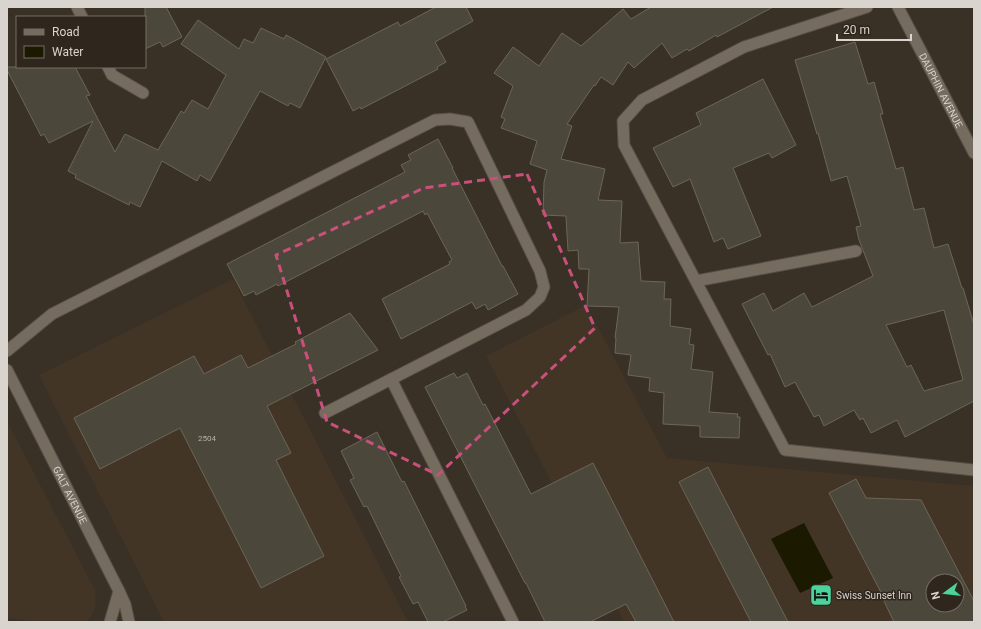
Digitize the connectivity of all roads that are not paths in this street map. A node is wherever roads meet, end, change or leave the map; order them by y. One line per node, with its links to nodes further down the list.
1 (77, 7): 4 (street)
2 (867, 7): 9 (street)
3 (898, 7): 7 (street, DAUPHIN AVENUE)
4 (82, 16)
5 (108, 68): 6 (street)
6 (143, 93)
7 (974, 153)
8 (856, 251): 9 (street)
9 (696, 281): 14 (street)
10 (7, 351): 12 (street)
11 (7, 370): 15 (street, GALT AVENUE)
12 (391, 379): 13 (street); 18 (street)
13 (325, 413)
14 (974, 470)
15 (119, 591): 16 (street); 17 (street, GALT AVENUE)
16 (110, 622)
17 (129, 622)
18 (513, 622)

